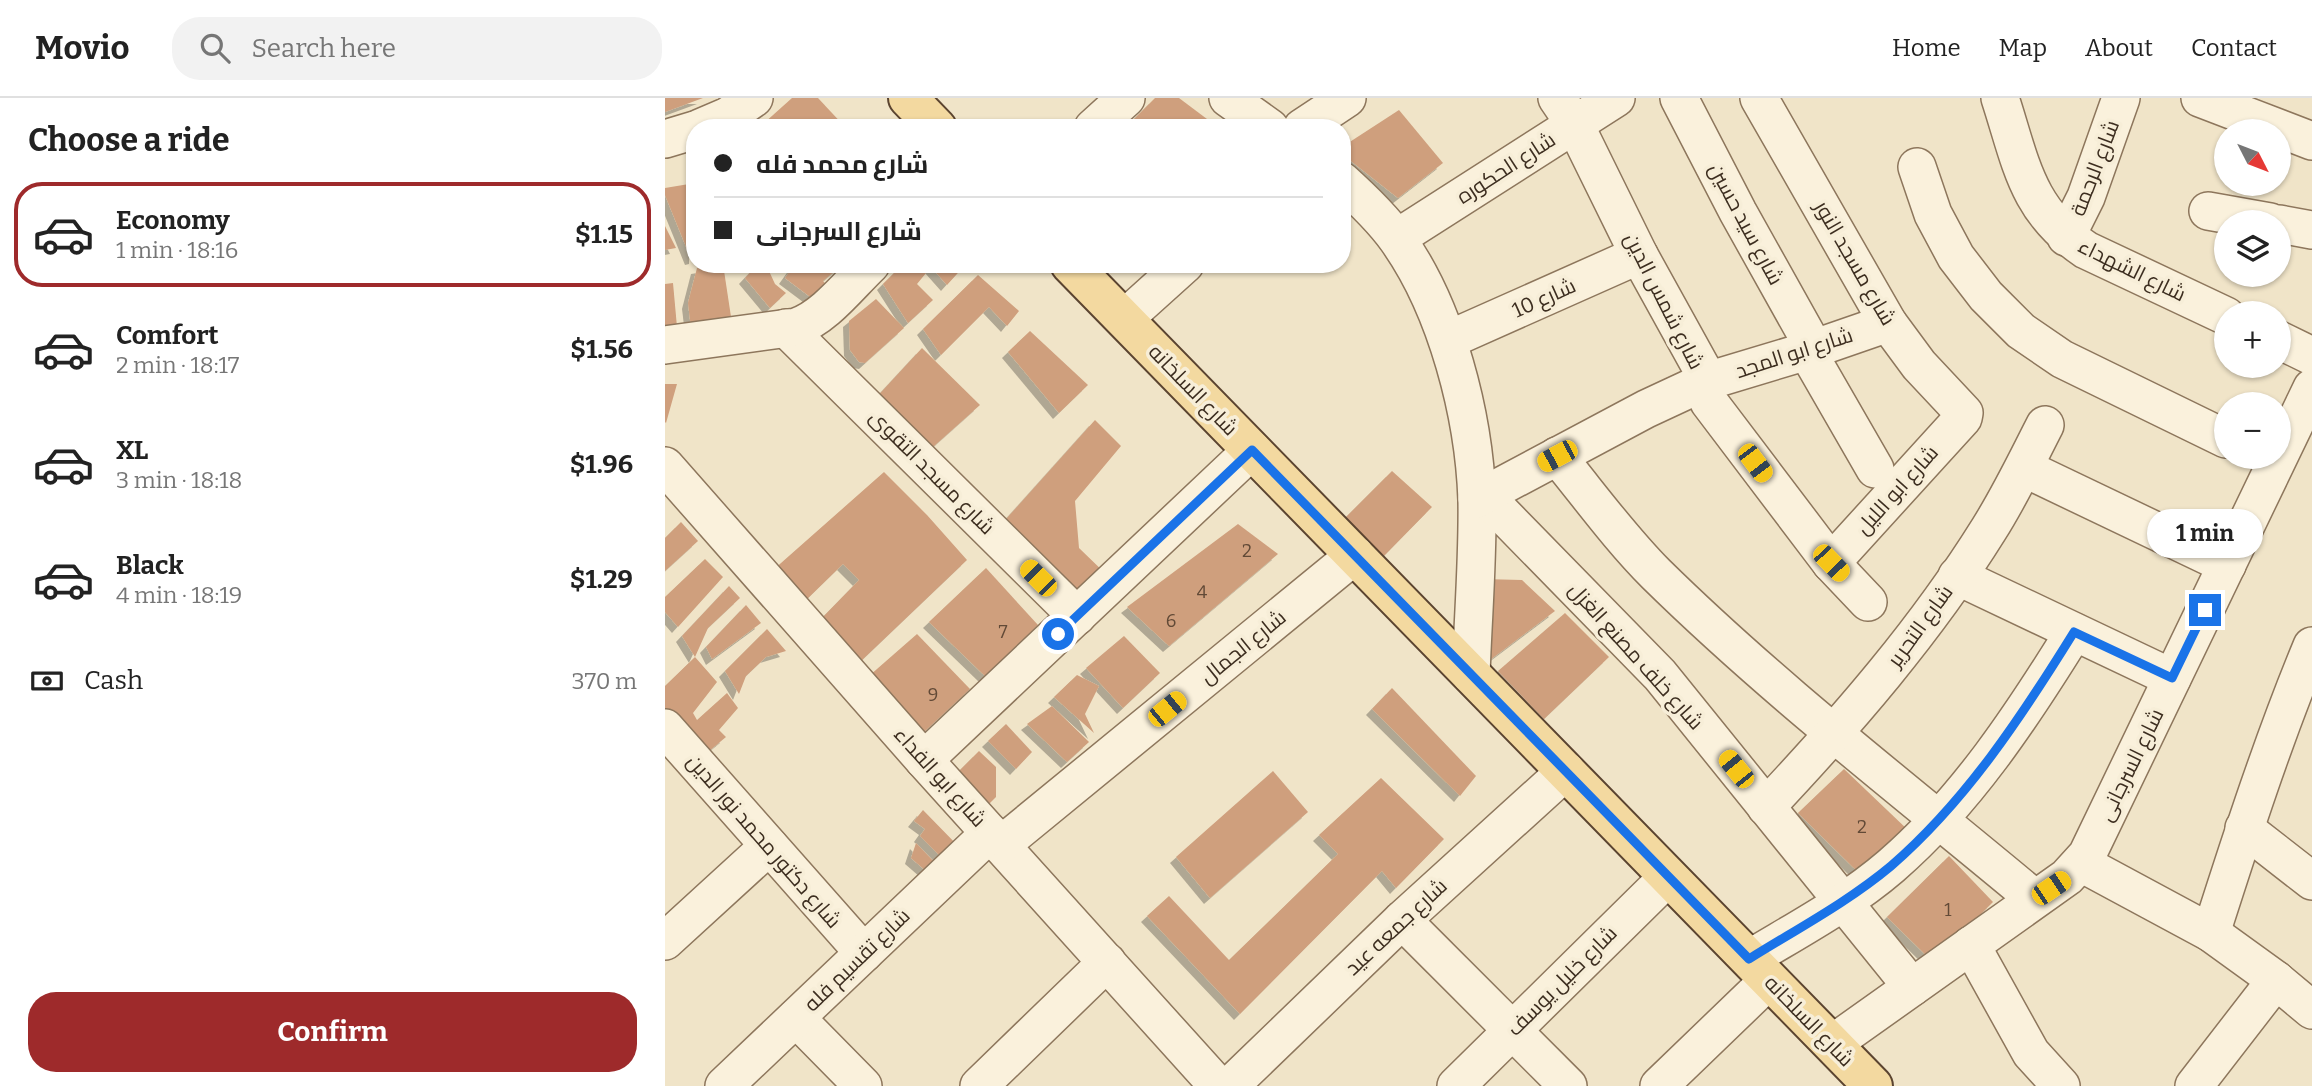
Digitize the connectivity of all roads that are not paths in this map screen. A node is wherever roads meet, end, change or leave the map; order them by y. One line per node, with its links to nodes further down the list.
1 (754, 98): 12 (street)
2 (908, 98): 13 (main road)
3 (1228, 98): 14 (street)
4 (1347, 98): 15 (street)
5 (1616, 98): 11 (street, شارع الحكوره)
6 (1679, 98): 38 (street, شارع سيد حسين)
7 (1759, 98): 33 (street, شارع مسجد النور)
8 (2000, 98): 25 (street, شارع الشهداء)
9 (2120, 98): 25 (street, شارع الرحمة)
10 (2200, 98): 18 (street)
11 (1565, 111): 26 (street, شارع الحكوره); 27 (street, شارع شمس الدين)
12 (722, 119)
13 (928, 119)
14 (1257, 119)
15 (1316, 119)
16 (686, 133): 17 (street)
17 (665, 139)
18 (2312, 141)
19 (1917, 167): 45 (street)
20 (1351, 190): 26 (street)
21 (2208, 211): 22 (street)
22 (2214, 212)
23 (2291, 226): 24 (street)
24 (2312, 230)
25 (2066, 237): 31 (street, شارع الشهداء)
26 (1397, 239): 35 (street)
27 (1639, 255): 35 (street, شارع 10); 40 (street, شارع شمس الدين)
28 (862, 273): 34 (street)
29 (1079, 273): 32 (main road, شارع السلخانه)
30 (1175, 273): 32 (street)
31 (2214, 310)
32 (1124, 320): 46 (main road, شارع السلخانه)
33 (1888, 323): 38 (street, شارع ابو المجد); 42 (street, شارع مسجد النور)
34 (786, 328): 36 (street); 58 (street, شارع مسجد التقوى)
35 (1448, 341): 52 (street)
36 (665, 345)
37 (2291, 346): 39 (street)
38 (1811, 349): 40 (street, شارع ابو المجد); 50 (street, شارع سيد حسين)
39 (2312, 356)
40 (1704, 382): 47 (street, شارع ابو المجد); 54 (street, شارع شمس الدين)
41 (2312, 388): 43 (street, شارع السرجانى)
42 (1963, 418): 54 (street, شارع ابو الليل)
43 (2291, 424)
44 (2045, 425): 49 (street, شارع التحرير)
45 (2214, 433)
46 (1252, 450): 53 (main road, شارع السلخانه); 58 (street)
47 (1557, 456): 52 (street, شارع ابو المجد); 64 (street)
48 (665, 466): 65 (street, شارع ابو الفداء)
49 (2024, 468): 55 (street); 56 (street, شارع التحرير)
50 (1875, 469)
51 (2266, 469): 55 (street, شارع السرجانى)
52 (1481, 497): 61 (street); 67 (street, شارع خلف مصنع الغزل)
53 (1355, 555): 61 (main road, شارع السلخانه); 70 (street, شارع الجمال)
54 (1831, 563): 57 (street, شارع شمس الدين)
55 (2227, 565): 62 (street, شارع السرجانى)
56 (1957, 576): 59 (street); 64 (street, شارع التحرير)
57 (1868, 602)
58 (1077, 616): 65 (street)
59 (2074, 632): 62 (street); 68 (street)
60 (2312, 646): 69 (street)
61 (1471, 675): 66 (main road, شارع السلخانه)
62 (2172, 678): 72 (street, شارع السرجانى)
63 (665, 728): 71 (street, شارع دكتور محمد نور الدين)
64 (1834, 735): 67 (street, شارع التحرير); 68 (street)
65 (924, 760): 70 (street, شارع ابو الفداء)
66 (1566, 771): 73 (main road, شارع السلخانه); 77 (street, شارع جمعه عيد)
67 (1766, 807): 76 (street, شارع خلف مصنع الغزل)
68 (1939, 819): 75 (street); 76 (street)
69 (2244, 828): 74 (street); 78 (street)
70 (995, 839): 81 (street, شارع تقسيم فله); 82 (street, شارع ابو الفداء)
71 (769, 846): 79 (street); 81 (street, شارع دكتور محمد نور الدين)
72 (2081, 863): 75 (street, شارع السرجانى); 78 (street)
73 (1668, 877): 83 (main road, شارع السلخانه); 88 (street, شارع خليل يوسف)
74 (2312, 881)
75 (2035, 899): 80 (street, شارع السرجانى)
76 (1842, 901): 83 (street); 85 (street, شارع خلف مصنع الغزل)
77 (1402, 920): 88 (street); 95 (street, شارع جمعه عيد)
78 (2211, 933): 84 (street)
79 (665, 941)
80 (1971, 945): 85 (street, شارع السرجانى); 99 (street)
81 (864, 953): 87 (street, شارع تقسيم فله)
82 (1107, 962): 93 (street); 94 (street, شارع ابو الفداء)
83 (1759, 970): 89 (main road, شارع السلخانه); 98 (street)
84 (2276, 980): 86 (street); 100 (street)
85 (1912, 987): 89 (street, شارع السرجانى)
86 (2312, 1010)
87 (796, 1018): 91 (street, شارع تقسيم فله); 92 (street)
88 (1513, 1030): 96 (street, شارع خليل يوسف); 97 (street)
89 (1832, 1044): 90 (main road, شارع السلخانه)
90 (1859, 1081)
91 (724, 1086)
92 (863, 1086)
93 (979, 1086)
94 (1219, 1086)
95 (1230, 1086)
96 (1456, 1086)
97 (1568, 1086)
98 (1659, 1086)
99 (2061, 1086)
100 (2194, 1086)

